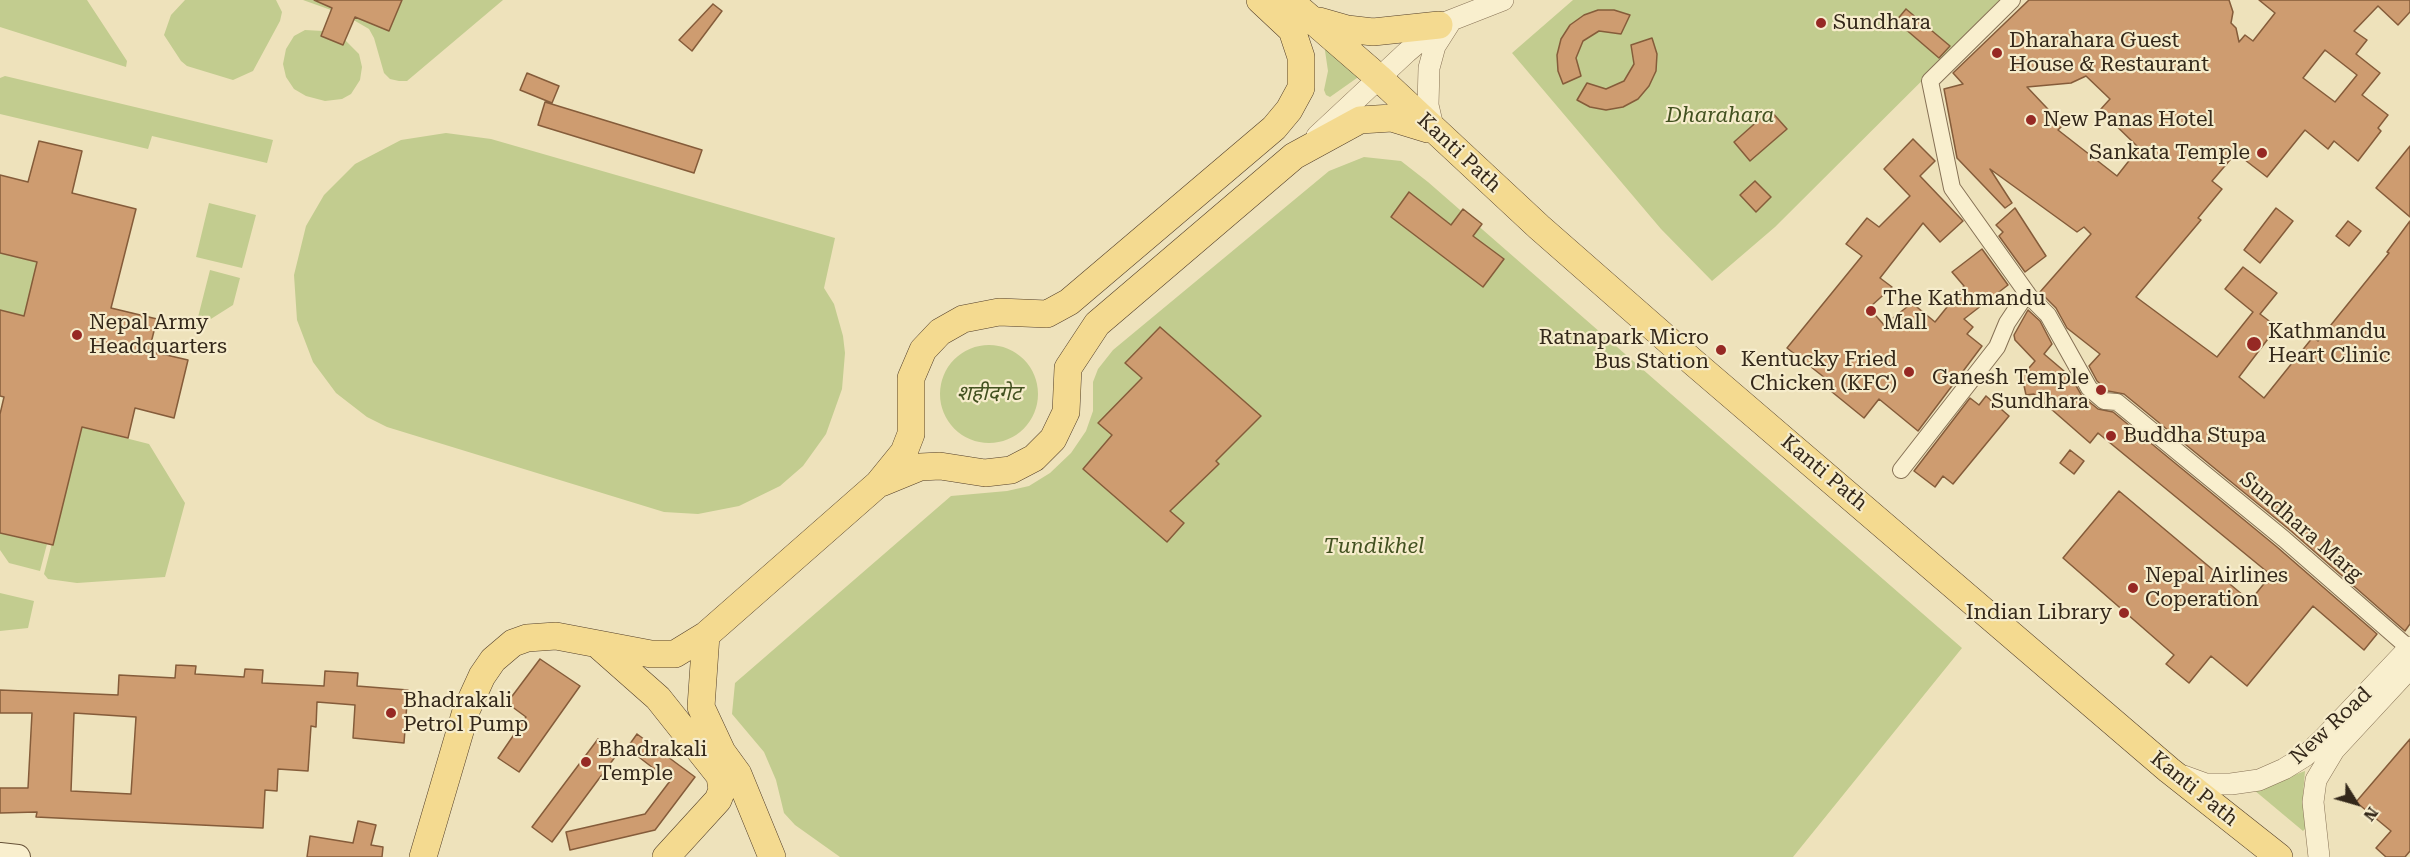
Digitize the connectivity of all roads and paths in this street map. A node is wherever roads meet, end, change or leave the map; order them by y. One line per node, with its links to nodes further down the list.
1 (1260, 0): 12 (main road)
2 (1289, 0): 5 (main road, Kanti Path)
3 (1503, 0): 6 (street)
4 (2012, 0): 10 (street)
5 (1315, 20): 6 (main road); 7 (main road, Kanti Path)
6 (1446, 22): 7 (street); 8 (street)
7 (1379, 78): 8 (main road, Kanti Path); 9 (street)
8 (1434, 132): 9 (main road); 16 (main road, Kanti Path)
9 (1294, 156): 12 (main road)
10 (2027, 293): 11 (street); 15 (street, Sundhara Marg)
11 (1901, 470)
12 (879, 484): 13 (main road)
13 (706, 635): 14 (main road); 23 (main road)
14 (598, 645): 17 (main road); 22 (main road)
15 (2410, 654): 16 (street, New Road); 25 (street, New Road)
16 (2169, 770): 24 (main road, Kanti Path)
17 (438, 803): 20 (main road); 21 (main road)
18 (0, 855): 19 (main road)
19 (18, 857)
20 (423, 857)
21 (440, 857)
22 (666, 857)
23 (772, 857)
24 (2279, 857)
25 (2319, 857)

